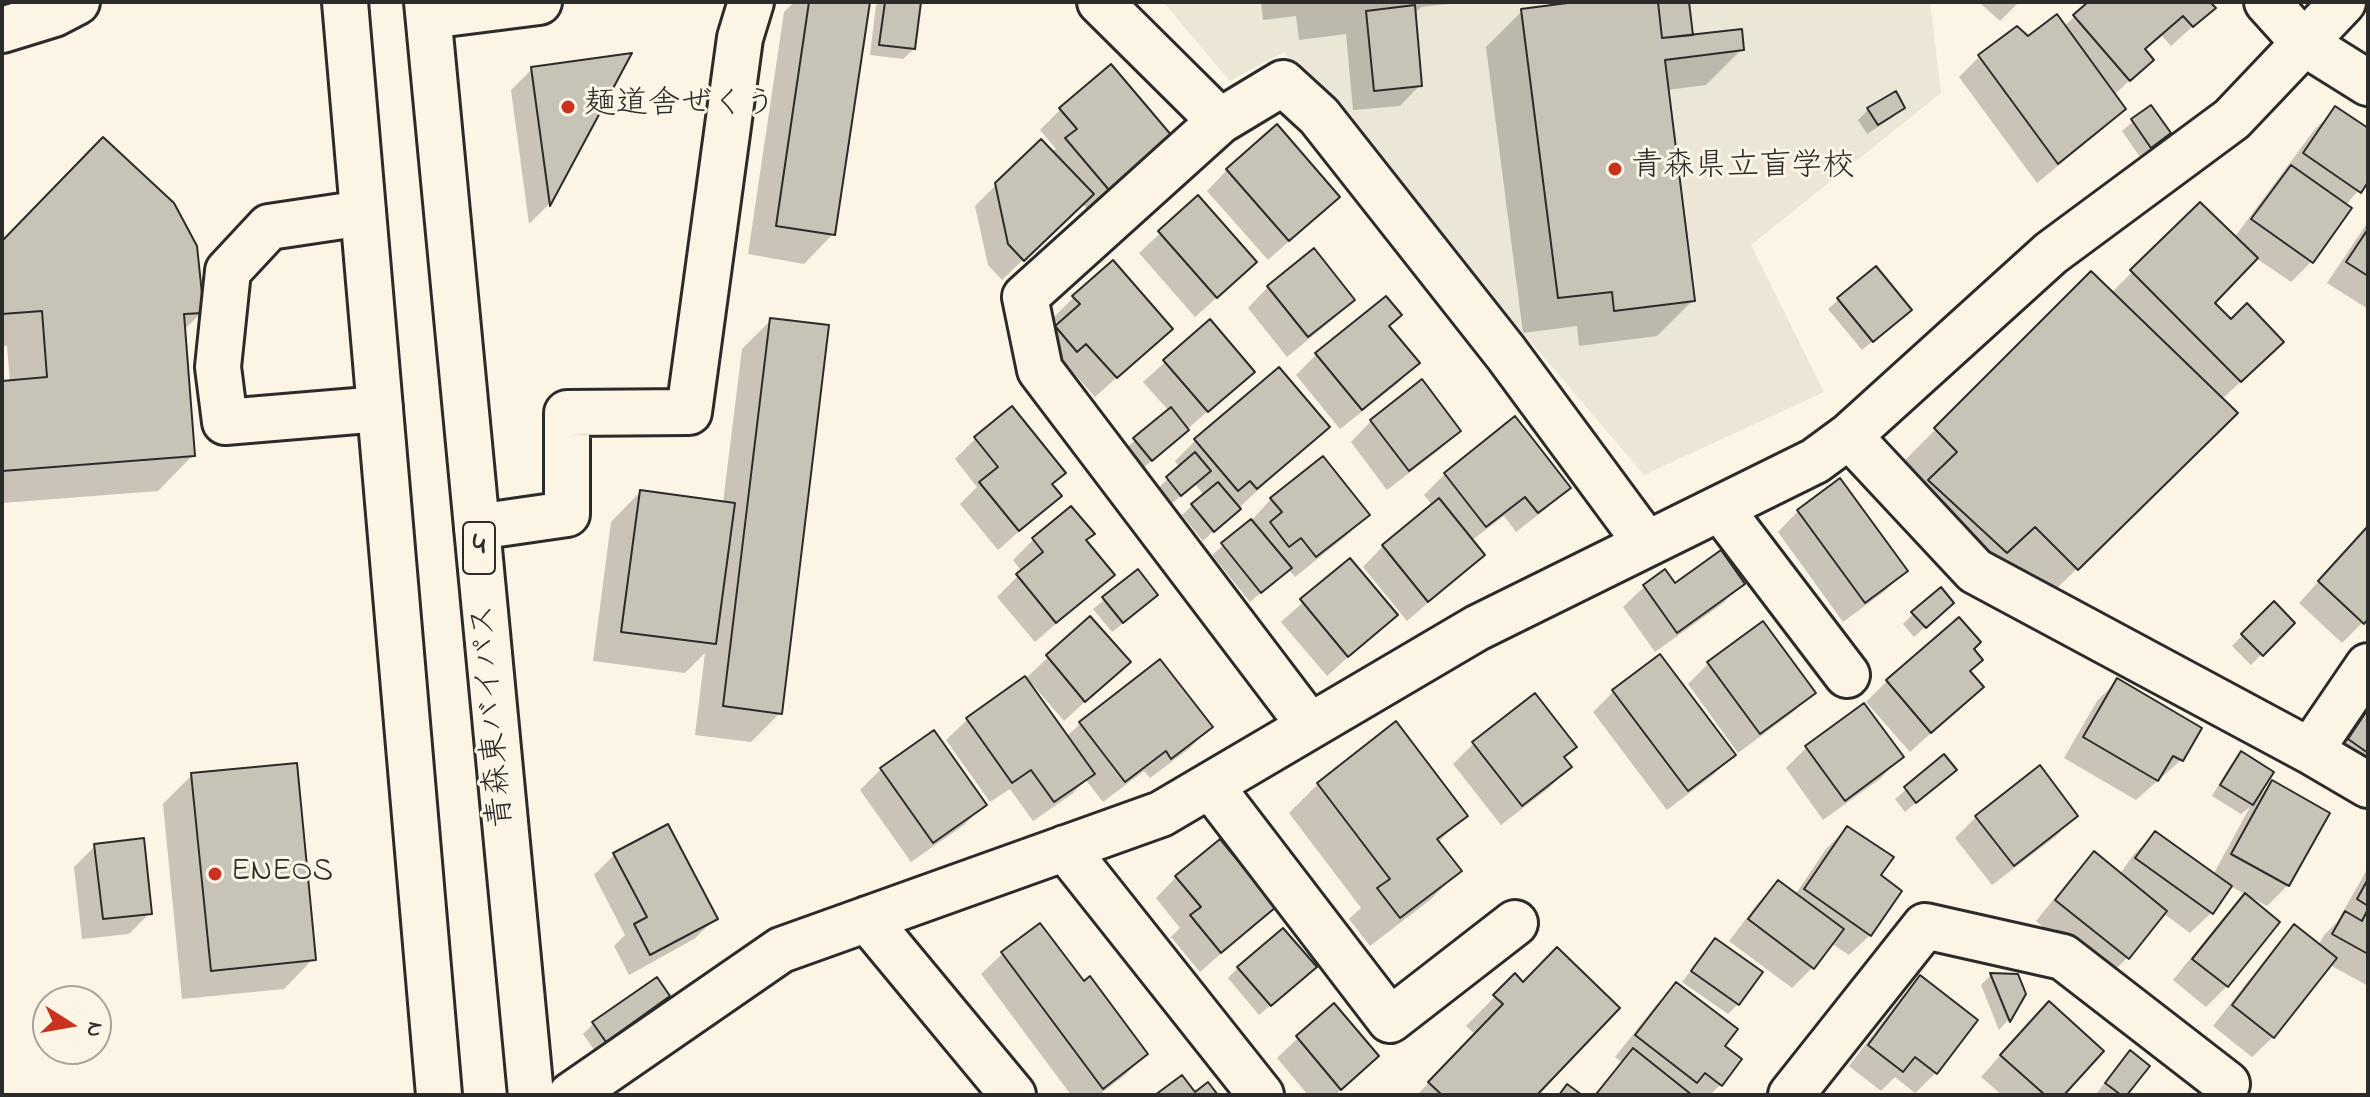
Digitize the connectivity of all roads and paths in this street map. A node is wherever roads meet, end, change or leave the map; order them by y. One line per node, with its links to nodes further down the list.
1 (77, 2): 9 (main road)
2 (345, 2): 13 (main road)
3 (539, 2): 8 (main road)
4 (751, 2): 17 (main road)
5 (1100, 2): 12 (main road)
6 (2267, 2): 10 (main road)
7 (2343, 2): 10 (main road)
8 (428, 9): 17 (main road, 青森東バイパス / 4)
9 (2, 30)
10 (2304, 43): 11 (main road); 15 (main road)
11 (2368, 83)
12 (1220, 121): 18 (main road); 21 (main road)
13 (363, 213): 14 (main road); 14 (main road)
14 (380, 409): 29 (main road)
15 (1849, 436): 16 (main road); 22 (main road)
16 (1720, 508): 18 (main road); 20 (main road)
17 (477, 527): 30 (main road, 青森東バイパス / 4)
18 (1647, 544): 21 (main road)
19 (2368, 666): 22 (main road)
20 (1847, 675)
21 (1310, 726): 23 (main road)
22 (2310, 751): 24 (main road)
23 (1210, 785): 25 (main road); 27 (main road)
24 (2368, 785)
25 (1065, 848): 26 (main road); 33 (main road)
26 (867, 919): 31 (main road); 32 (main road)
27 (1515, 923)
28 (2227, 1084): 34 (main road)
29 (439, 1095)
30 (531, 1095)
31 (571, 1095)
32 (1013, 1095)
33 (1261, 1095)
34 (1791, 1095)

